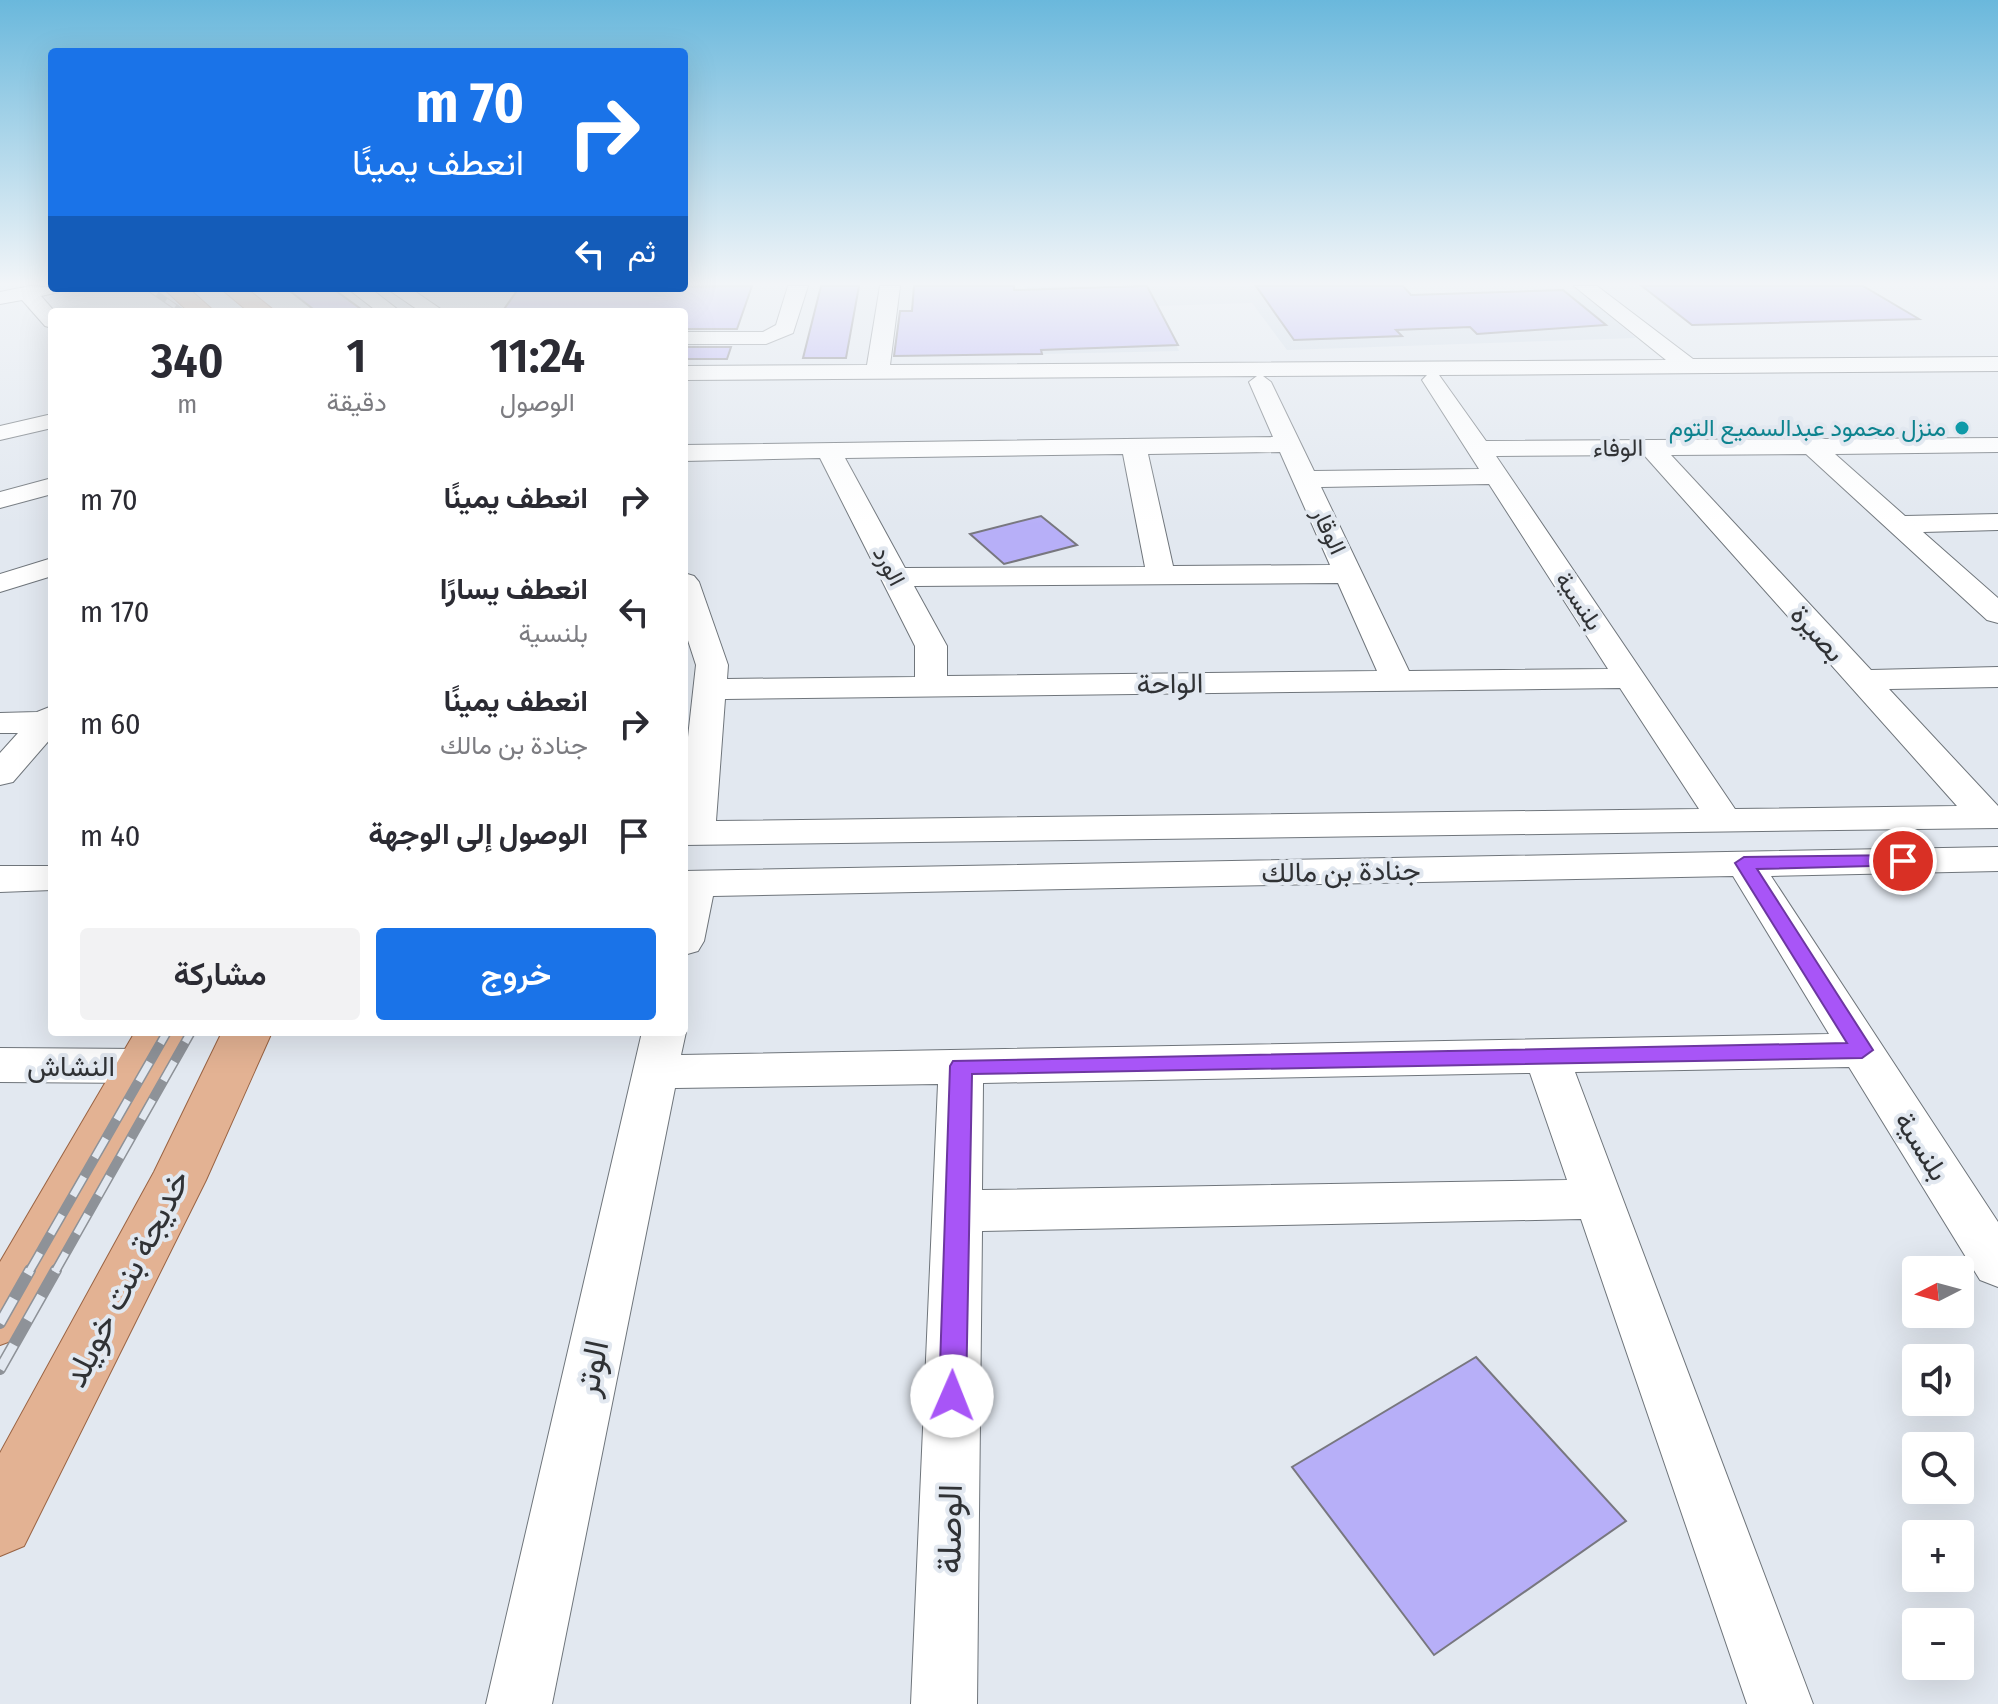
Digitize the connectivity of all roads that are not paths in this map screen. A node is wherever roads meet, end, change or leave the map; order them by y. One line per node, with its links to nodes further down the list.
1 (878, 366): 5 (street)
2 (1688, 366): 3 (street); 5 (street)
3 (1762, 366)
4 (688, 373): 5 (street)
5 (877, 374)
6 (1998, 376): 7 (street)
7 (1433, 380): 8 (street); 17 (street, بلنسية)
8 (1260, 382): 9 (street); 12 (street, الوقار)
9 (688, 386)
10 (48, 422): 11 (street)
11 (0, 433)
12 (1289, 444): 14 (street); 21 (street, الوقار)
13 (1998, 445): 16 (street, الوفاء)
14 (1134, 446): 18 (street); 28 (street)
15 (1650, 447): 16 (street, الوفاء); 17 (street, الوفاء); 35 (street, بصيرة)
16 (1813, 447): 25 (street)
17 (1478, 449): 20 (street, بلنسية)
18 (829, 451): 19 (street); 29 (street, الورد)
19 (688, 453)
20 (1496, 476): 21 (street); 34 (street, بلنسية)
21 (1305, 479): 27 (street, الوقار)
22 (48, 487): 23 (street)
23 (0, 500)
24 (1998, 522): 25 (street)
25 (1899, 524): 32 (street)
26 (48, 568): 30 (street)
27 (1349, 574): 28 (street); 36 (street, الوقار)
28 (1161, 576): 29 (street)
29 (895, 577): 37 (street, الورد)
30 (0, 583)
31 (688, 594): 38 (street)
32 (1998, 614)
33 (1998, 677): 35 (street)
34 (1630, 678): 36 (street, الواحة); 44 (street, بلنسية)
35 (1860, 680): 43 (street, بصيرة)
36 (1398, 681): 37 (street, الواحة)
37 (931, 686): 38 (street, الواحة)
38 (709, 689): 45 (street)
39 (48, 719): 41 (street)
40 (48, 720): 42 (street)
41 (0, 723)
42 (0, 774)
43 (1993, 817): 44 (street, جنادة بن مالك)
44 (1725, 821): 45 (street, جنادة بن مالك)
45 (690, 833)
46 (1998, 859): 47 (street, جنادة بن مالك)
47 (1744, 863): 50 (street, جنادة بن مالك); 53 (street, بلنسية)
48 (48, 878): 49 (street)
49 (0, 879)
50 (690, 884)
51 (245, 1036): 62 (main road, خديجة بنت خويلد)
52 (152, 1049): 56 (street, النشاش); 61 (main road)
53 (1862, 1050): 55 (street); 60 (street, بلنسية)
54 (660, 1052): 57 (street); 63 (street, الوتر)
55 (1547, 1056): 57 (street); 58 (street)
56 (0, 1065)
57 (961, 1066): 59 (street, الوصلة)
58 (1598, 1199): 59 (street); 65 (street)
59 (957, 1211): 64 (street, الوصلة)
60 (1998, 1265)
61 (0, 1318)
62 (0, 1522)
63 (519, 1704)
64 (944, 1704)
65 (1780, 1704)

